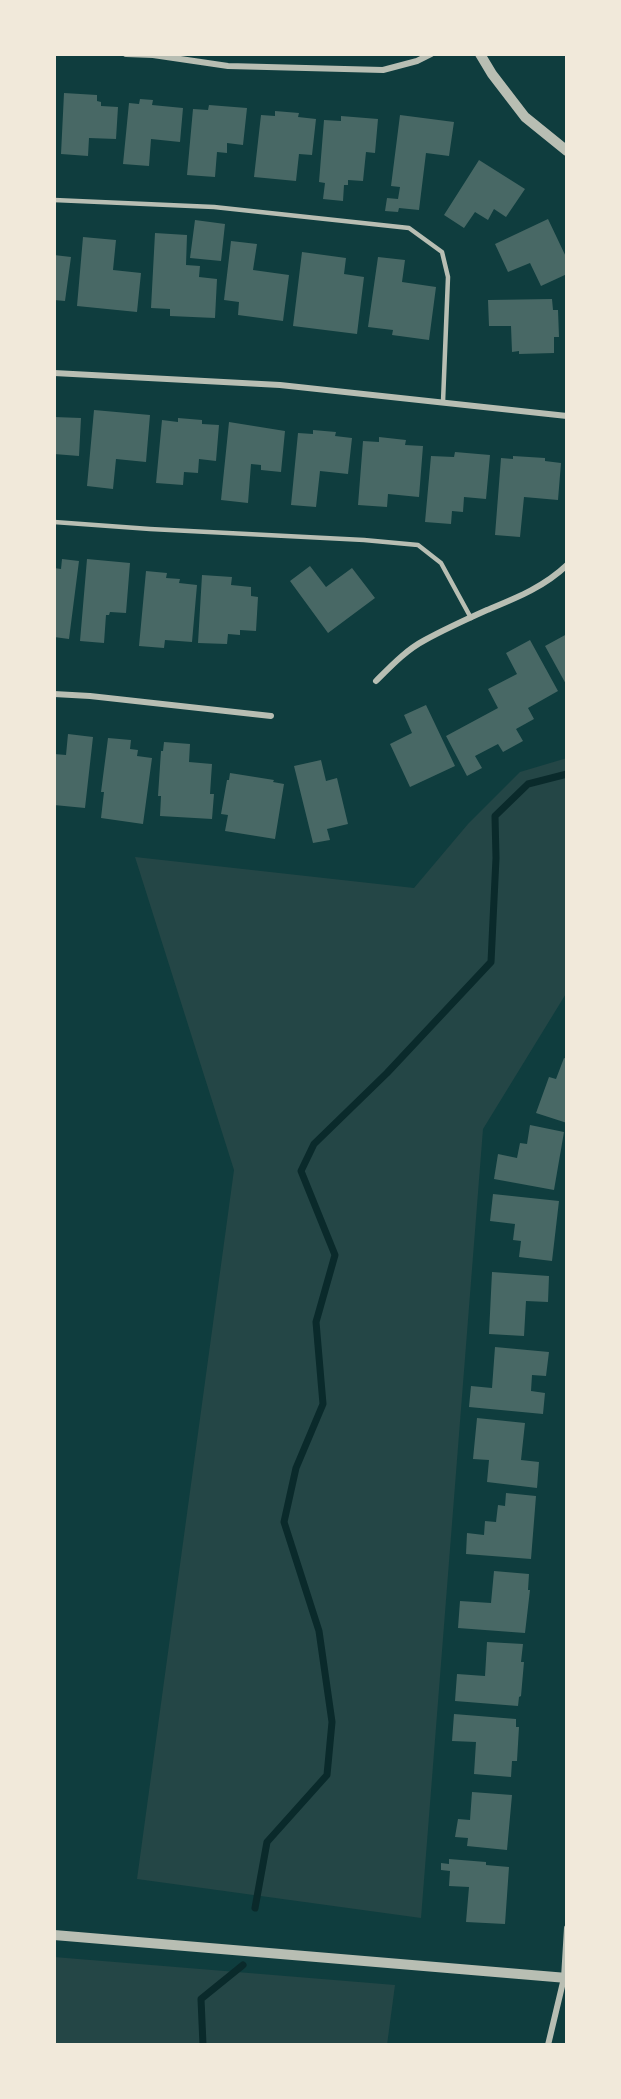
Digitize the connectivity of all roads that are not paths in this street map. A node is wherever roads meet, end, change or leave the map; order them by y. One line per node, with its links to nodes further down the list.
1 (126, 54): 2 (street)
2 (431, 54)
3 (480, 54): 4 (street)
4 (567, 151)
5 (54, 200): 7 (lane)
6 (54, 373): 7 (street)
7 (443, 402): 8 (street)
8 (567, 416)
9 (54, 522): 11 (lane)
10 (567, 565): 11 (street)
11 (471, 618): 12 (street)
12 (376, 681)
13 (54, 694): 14 (street)
14 (271, 716)
15 (567, 1928): 17 (street)
16 (54, 1935): 17 (street)
17 (565, 1978): 18 (street)
18 (548, 2045)

